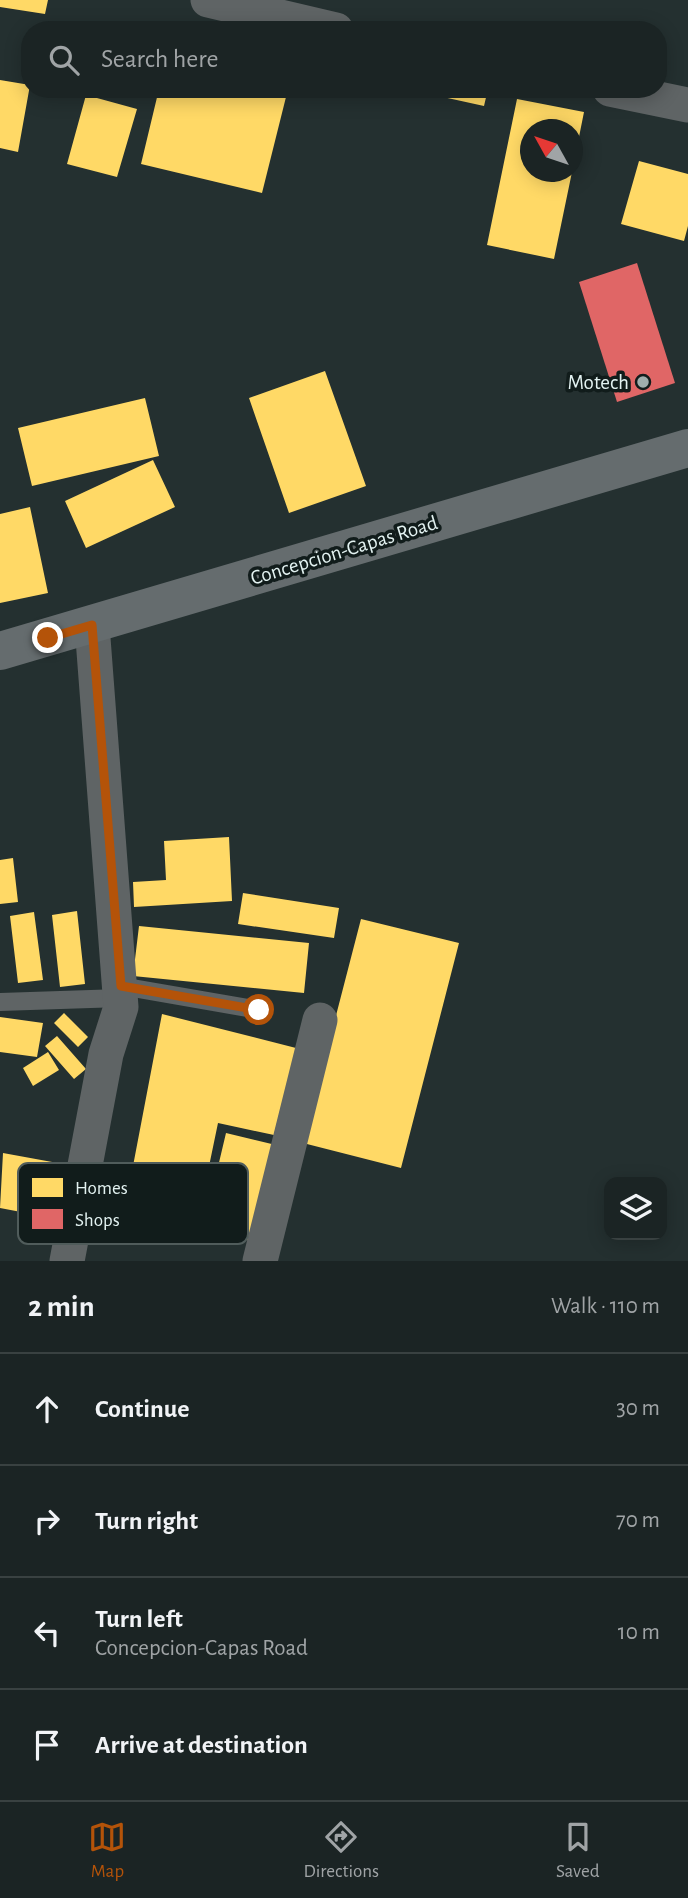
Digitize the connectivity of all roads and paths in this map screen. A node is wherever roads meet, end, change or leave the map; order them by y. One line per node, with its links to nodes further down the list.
1 (208, 0): 2 (street)
2 (298, 21)
3 (654, 98): 4 (street)
4 (688, 105)
5 (688, 448): 6 (main road, Concepcion-Capas Road)
6 (92, 625): 7 (main road, Concepcion-Capas Road); 8 (street)
7 (0, 652)
8 (121, 992): 9 (lane); 10 (lane); 12 (street)
9 (0, 1002)
10 (259, 1010)
11 (320, 1020): 13 (street)
12 (85, 1163)
13 (260, 1261)

